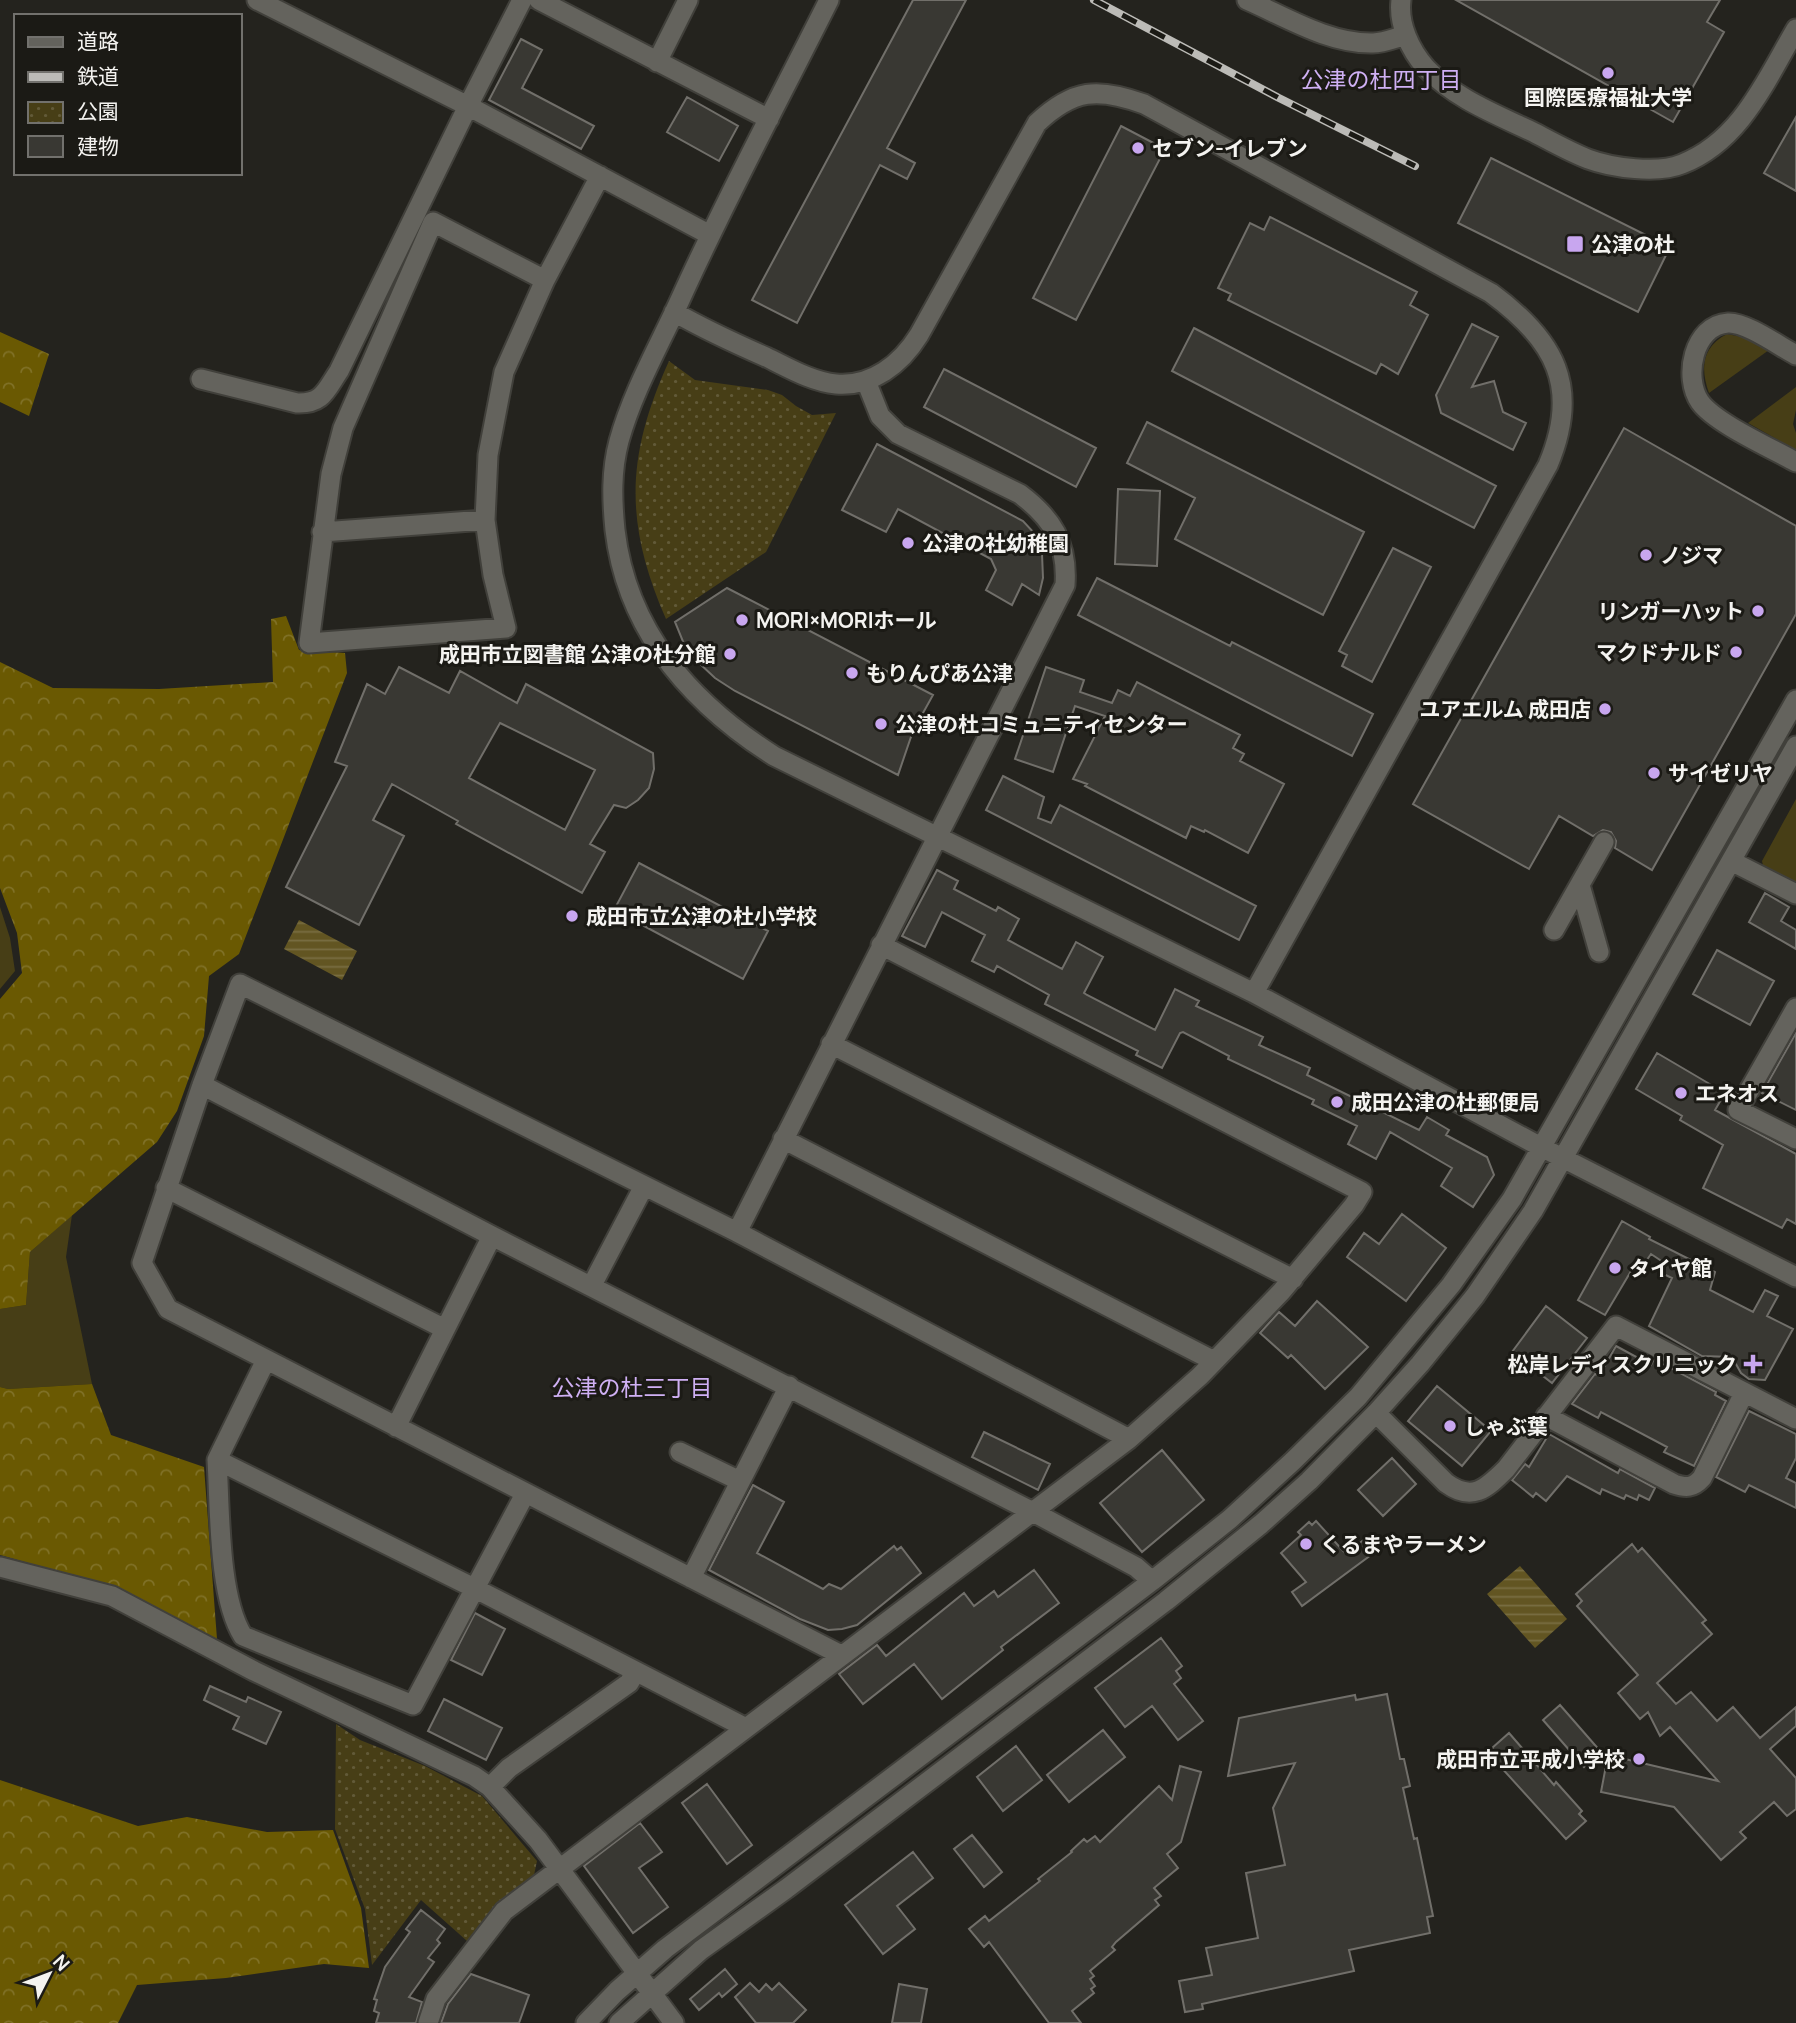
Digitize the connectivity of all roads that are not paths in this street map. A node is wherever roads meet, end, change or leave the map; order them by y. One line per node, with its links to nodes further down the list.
1 (257, 0): 11 (street)
2 (522, 0): 11 (street)
3 (538, 0): 10 (street)
4 (688, 0): 10 (street)
5 (829, 0): 12 (street)
6 (1247, 0): 9 (street)
7 (1401, 0): 9 (street)
8 (1796, 29): 9 (street)
9 (1406, 36)
10 (656, 62): 12 (street)
11 (468, 106): 13 (street); 18 (street)
12 (769, 119): 14 (street)
13 (600, 176): 14 (street); 15 (street)
14 (710, 235): 16 (street)
15 (545, 280): 21 (street); 22 (street)
16 (674, 312): 19 (street); 25 (street)
17 (1796, 355): 20 (street)
18 (201, 379)
19 (866, 381): 25 (street); 33 (street)
20 (1796, 462)
21 (485, 520): 22 (street); 22 (street)
22 (322, 532)
23 (1796, 700): 39 (street)
24 (1796, 746): 27 (street)
25 (936, 835): 31 (street); 33 (street)
26 (1604, 842): 28 (street)
27 (1731, 861): 29 (street); 40 (street)
28 (1580, 884): 30 (street); 32 (street)
29 (1796, 894)
30 (1554, 930)
31 (881, 946): 35 (street); 46 (street)
32 (1599, 952)
33 (1254, 993): 39 (street)
34 (1795, 1011): 38 (street)
35 (831, 1044): 37 (street); 46 (street)
36 (202, 1085): 41 (street); 42 (street); 44 (street)
37 (783, 1139): 43 (street); 50 (street)
38 (1796, 1139)
39 (1541, 1147): 40 (street); 65 (street)
40 (1563, 1158): 45 (street); 53 (street)
41 (644, 1186): 43 (street); 47 (street)
42 (166, 1188): 48 (street); 49 (street)
43 (737, 1232): 57 (street)
44 (492, 1236): 47 (street); 48 (street)
45 (1796, 1277)
46 (1293, 1279): 50 (street)
47 (592, 1285): 51 (street)
48 (445, 1329): 56 (street)
49 (266, 1360): 56 (street); 59 (street)
50 (1214, 1361): 57 (street)
51 (789, 1385): 60 (street); 62 (street)
52 (1744, 1393): 54 (street); 54 (street); 55 (street)
53 (1376, 1413): 54 (street); 73 (street)
54 (1546, 1416)
55 (1796, 1419)
56 (396, 1427): 61 (street)
57 (1129, 1439): 62 (street)
58 (680, 1452): 60 (street)
59 (217, 1460): 66 (street); 66 (street)
60 (740, 1481): 64 (street)
61 (525, 1494): 64 (street); 66 (street)
62 (1033, 1512): 65 (street); 67 (street)
63 (0, 1567): 70 (street)
64 (691, 1578): 67 (street)
65 (1152, 1581): 72 (street)
66 (474, 1588): 68 (street)
67 (841, 1655): 69 (street)
68 (635, 1673): 69 (street); 70 (street)
69 (746, 1728): 71 (street)
70 (490, 1787): 71 (street)
71 (558, 1869): 72 (street); 74 (street)
72 (636, 1973): 73 (street); 75 (street)
73 (650, 1993): 76 (street); 77 (street)
74 (428, 2023)
75 (586, 2023)
76 (619, 2023)
77 (674, 2023)

